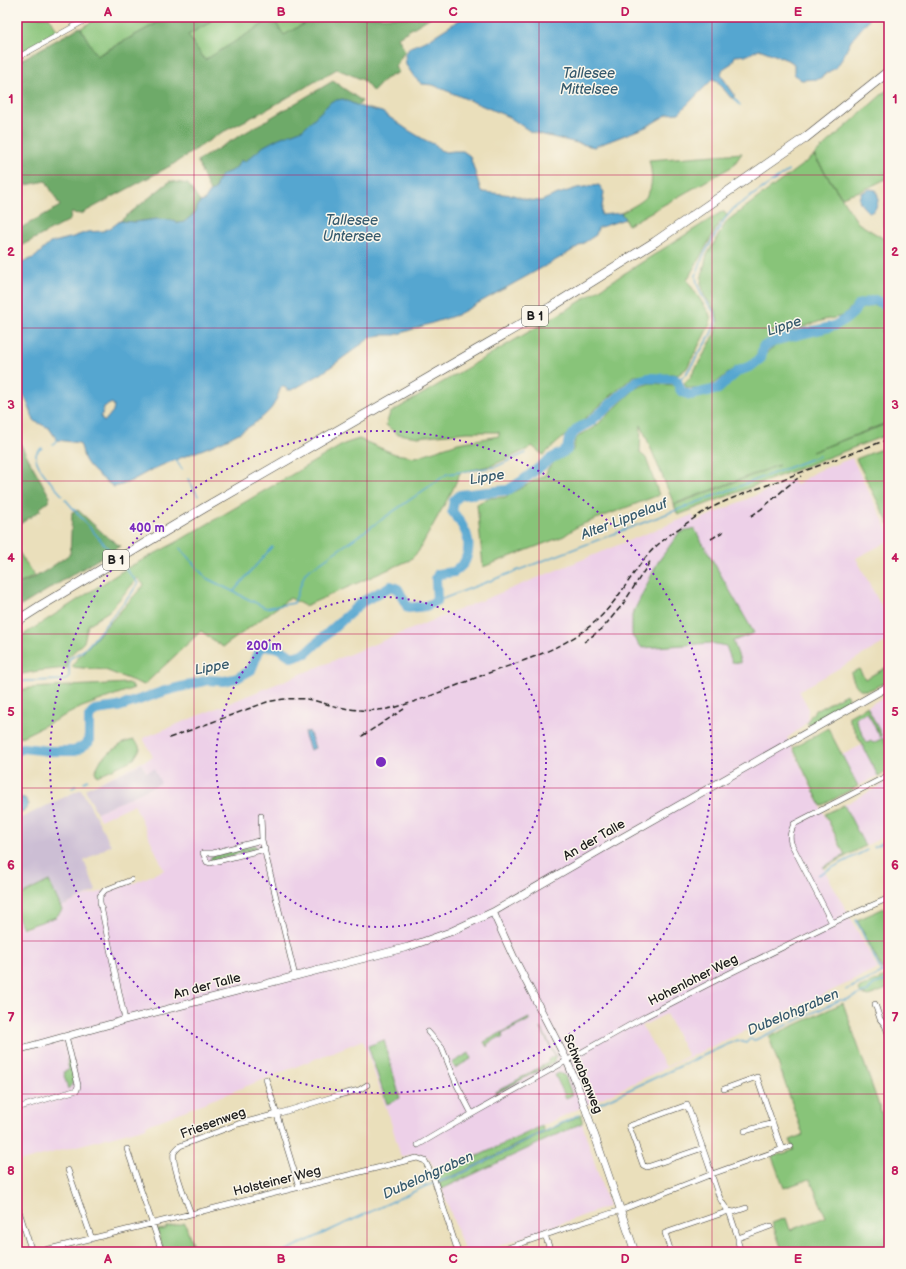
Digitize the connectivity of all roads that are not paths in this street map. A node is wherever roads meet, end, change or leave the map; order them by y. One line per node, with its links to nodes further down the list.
1 (91, 17): 2 (street)
2 (17, 58)
3 (889, 71): 4 (highway, B 1)
4 (17, 621)
5 (889, 686): 12 (street, An der Talle)
6 (889, 775): 13 (street)
7 (261, 816): 8 (street)
8 (262, 840): 9 (street); 9 (street)
9 (265, 849): 14 (street)
10 (131, 880): 16 (street)
11 (889, 898): 13 (street, Hohenloher Weg)
12 (493, 912): 14 (street, An der Talle); 22 (street, Schwabenweg)
13 (832, 923): 22 (street, Hohenloher Weg)
14 (295, 976): 16 (street, An der Talle)
15 (875, 1004): 17 (street)
16 (125, 1020): 19 (street, An der Talle)
17 (887, 1024): 20 (street)
18 (428, 1032): 28 (street)
19 (66, 1036): 21 (street, An der Talle); 26 (street)
20 (889, 1036)
21 (17, 1050)
22 (567, 1061): 28 (street); 41 (street, Schwabenweg)
23 (266, 1079): 27 (street)
24 (367, 1085): 27 (street)
25 (724, 1089): 29 (street)
26 (17, 1108)
27 (277, 1114): 38 (street); 43 (street, Friesenweg)
28 (472, 1114): 31 (street)
29 (773, 1123): 30 (street); 35 (street)
30 (745, 1131)
31 (418, 1146)
32 (791, 1146): 35 (street)
33 (703, 1148): 33 (street); 37 (street)
34 (127, 1149): 44 (street)
35 (782, 1150): 37 (street)
36 (68, 1170): 48 (street)
37 (712, 1174): 41 (street); 42 (street)
38 (299, 1187): 43 (street, Holsteiner Weg); 52 (street, Holsteiner Weg)
39 (17, 1205): 49 (street)
40 (746, 1208): 42 (street)
41 (621, 1210): 46 (street); 55 (street, Schwabenweg)
42 (729, 1211): 47 (street); 56 (street)
43 (191, 1214): 44 (street, Holsteiner Weg)
44 (152, 1224): 48 (street, Holsteiner Weg); 51 (street)
45 (771, 1226): 47 (street)
46 (545, 1235): 53 (street); 54 (street)
47 (738, 1238): 57 (street)
48 (92, 1239): 50 (street, Holsteiner Weg)
49 (32, 1252)
50 (37, 1252)
51 (162, 1252)
52 (458, 1252)
53 (496, 1252)
54 (550, 1252)
55 (635, 1252)
56 (672, 1252)
57 (741, 1252)

